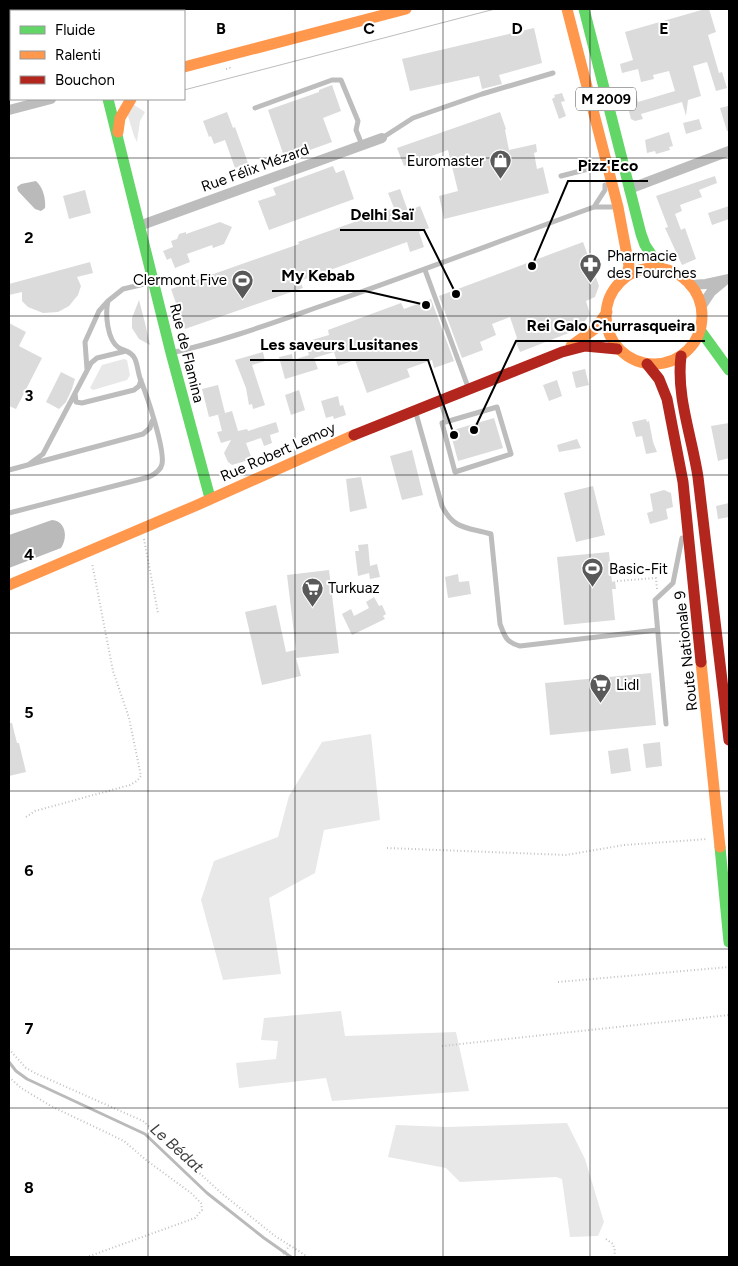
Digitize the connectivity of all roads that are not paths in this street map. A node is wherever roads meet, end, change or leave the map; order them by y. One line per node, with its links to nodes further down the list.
1 (406, 9): 4 (main road)
2 (568, 9): 15 (main road, M 2009)
3 (584, 9): 17 (main road, M 2009)
4 (185, 67)
5 (553, 73): 11 (lane)
6 (47, 100): 10 (street)
7 (108, 100): 12 (main road, Rue de Flamina)
8 (130, 100): 12 (main road)
9 (255, 108): 13 (lane)
10 (9, 110)
11 (382, 138): 13 (street, Rue Félix Mézard)
12 (118, 145): 20 (main road, Rue de Flamina)
13 (362, 145): 20 (street, Rue Félix Mézard)
14 (729, 151): 17 (street)
15 (607, 164): 16 (lane); 18 (main road, M 2009); 19 (lane)
16 (561, 176)
17 (629, 189): 21 (main road, M 2009)
18 (618, 206): 19 (lane); 23 (main road, M 2009)
19 (594, 207): 22 (lane)
20 (139, 226): 25 (main road, Rue de Flamina)
21 (660, 269): 23 (main road); 26 (main road)
22 (425, 270): 34 (lane); 40 (lane)
23 (626, 277): 29 (main road)
24 (727, 279): 26 (street); 28 (street)
25 (153, 282): 27 (lane); 34 (main road, Rue de Flamina)
26 (690, 285): 28 (main road)
27 (108, 301): 32 (lane); 37 (lane)
28 (701, 307): 30 (main road)
29 (606, 312): 31 (main road); 33 (main road, Rue Robert Lemoy)
30 (700, 330): 35 (main road); 38 (main road)
31 (618, 348): 33 (main road, Rue Robert Lemoy); 36 (main road)
32 (126, 351): 37 (lane); 39 (lane)
33 (562, 352): 40 (main road, Rue Robert Lemoy)
34 (171, 353): 48 (main road, Rue de Flamina)
35 (681, 356): 36 (main road); 53 (main road)
36 (647, 364): 49 (main road, Route Nationale 9)
37 (87, 370): 41 (lane)
38 (729, 370)
39 (140, 380): 41 (lane); 44 (lane)
40 (469, 388): 42 (main road, Rue Robert Lemoy)
41 (75, 393): 46 (lane)
42 (440, 400): 43 (main road, Rue Robert Lemoy); 45 (lane)
43 (415, 410): 48 (main road, Rue Robert Lemoy); 52 (lane)
44 (153, 418): 46 (lane); 50 (lane)
45 (447, 421): 45 (lane)
46 (28, 465): 47 (lane)
47 (9, 470)
48 (210, 498): 51 (main road, Rue Robert Lemoy)
49 (686, 508): 52 (lane); 56 (main road, Route Nationale 9)
50 (9, 513)
51 (9, 585)
52 (657, 630): 54 (lane)
53 (725, 664): 55 (main road)
54 (666, 724)
55 (729, 740)
56 (729, 942)

